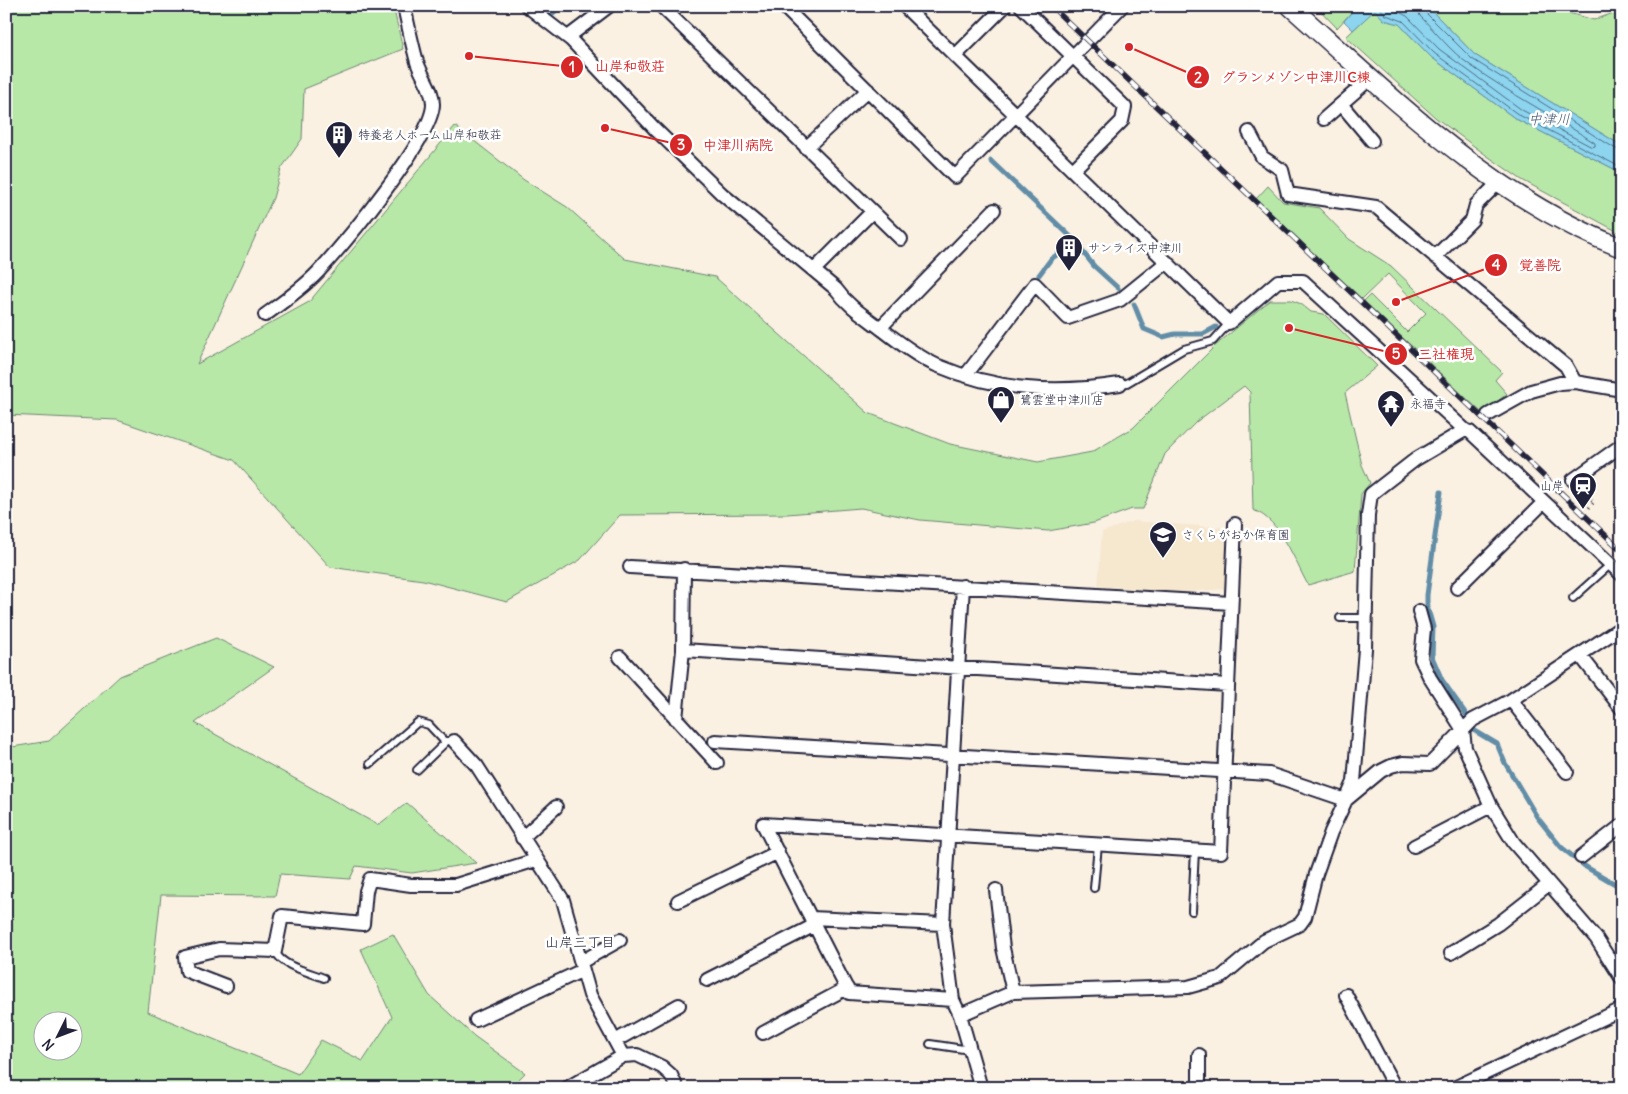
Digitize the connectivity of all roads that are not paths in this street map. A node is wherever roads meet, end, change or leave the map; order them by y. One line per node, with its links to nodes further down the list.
1 (404, 6): 31 (street)
2 (527, 6): 11 (street)
3 (609, 6): 11 (street)
4 (661, 6): 21 (street)
5 (783, 6): 15 (street)
6 (904, 6): 12 (street)
7 (1005, 6): 12 (street)
8 (1021, 6): 13 (street)
9 (1122, 6): 13 (street)
10 (1290, 6): 27 (street)
11 (568, 37): 30 (street)
12 (955, 56): 17 (street)
13 (1074, 56): 17 (street); 22 (street)
14 (1364, 84): 16 (street)
15 (868, 90): 17 (street); 21 (street)
16 (1341, 104): 18 (street); 20 (street)
17 (1015, 116): 22 (street)
18 (1324, 119)
19 (1249, 132): 28 (street)
20 (1372, 141)
21 (806, 148): 25 (street)
22 (1073, 170): 29 (street)
23 (1494, 187): 28 (street)
24 (994, 210): 33 (street)
25 (872, 212): 26 (street); 30 (street)
26 (901, 240)
27 (1622, 248)
28 (1435, 257): 35 (street)
29 (1167, 262): 32 (street); 34 (street)
30 (814, 270): 33 (street)
31 (265, 315)
32 (1229, 323): 36 (lane); 39 (street)
33 (880, 328): 34 (street)
34 (966, 375): 36 (street)
35 (1575, 382): 37 (street); 38 (street)
36 (1120, 384)
37 (1620, 386)
38 (1488, 415)
39 (1464, 430): 42 (street); 54 (street)
40 (1622, 446): 41 (street)
41 (1573, 480)
42 (1544, 502): 44 (street); 49 (street)
43 (1235, 524): 51 (street)
44 (1611, 564): 47 (street); 50 (lane)
45 (630, 567): 46 (street)
46 (684, 569): 48 (street); 56 (street)
47 (1622, 574)
48 (963, 586): 51 (street); 59 (street)
49 (1457, 588)
50 (1573, 598)
51 (1231, 603): 60 (street)
52 (1419, 611): 64 (street)
53 (1340, 618): 54 (lane)
54 (1365, 618): 73 (street)
55 (1622, 626): 57 (street)
56 (683, 650): 59 (street); 63 (street)
57 (1580, 655): 61 (street); 62 (street)
58 (620, 657): 63 (street)
59 (957, 666): 60 (street); 67 (street)
60 (1228, 685): 71 (street)
61 (1511, 700): 64 (street); 72 (street)
62 (1622, 709)
63 (676, 719): 68 (street)
64 (1463, 730): 73 (street); 74 (street)
65 (450, 741): 69 (lane); 70 (lane); 78 (street)
66 (715, 741): 67 (street)
67 (952, 755): 71 (street); 77 (street)
68 (717, 763)
69 (370, 764)
70 (417, 770)
71 (1226, 772): 73 (street); 81 (street)
72 (1567, 772)
73 (1346, 800): 101 (street)
74 (1491, 806): 80 (street); 85 (street)
75 (556, 808): 78 (street)
76 (1622, 825): 83 (street)
77 (947, 836): 79 (street); 82 (street); 91 (street)
78 (522, 838): 84 (street)
79 (1098, 845): 81 (street); 86 (lane)
80 (1414, 846)
81 (1194, 850): 89 (lane)
82 (778, 852): 88 (street); 90 (street)
83 (1581, 857)
84 (536, 860): 93 (street); 95 (street)
85 (1549, 884): 94 (street); 97 (street)
86 (1094, 888)
87 (996, 890): 101 (street)
88 (678, 901)
89 (1192, 911)
90 (813, 922): 91 (street); 98 (street); 100 (street)
91 (943, 924): 103 (street)
92 (620, 940): 95 (street)
93 (275, 951): 96 (lane); 99 (street)
94 (1451, 953)
95 (582, 966): 107 (street); 109 (street)
96 (324, 978)
97 (1622, 979)
98 (707, 980)
99 (226, 986)
100 (847, 988): 103 (street); 108 (street)
101 (1012, 992): 106 (street)
102 (1346, 994): 119 (street)
103 (953, 1000): 106 (street)
104 (679, 1005): 109 (street)
105 (1622, 1009): 114 (street)
106 (960, 1015): 111 (street)
107 (476, 1020)
108 (763, 1033)
109 (615, 1042): 113 (street)
110 (930, 1044): 111 (lane)
111 (970, 1050): 117 (street)
112 (1199, 1055): 118 (street)
113 (623, 1056): 115 (street); 116 (street)
114 (1461, 1086)
115 (567, 1088)
116 (677, 1088)
117 (981, 1088)
118 (1199, 1088)
119 (1395, 1088)

